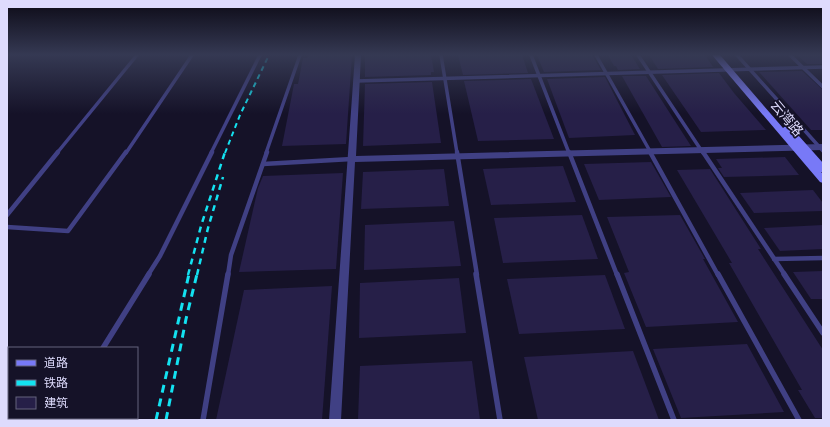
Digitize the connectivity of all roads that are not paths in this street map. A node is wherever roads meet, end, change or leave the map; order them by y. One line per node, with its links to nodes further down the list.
1 (121, 75): 29 (lane)
2 (179, 75): 30 (lane)
3 (250, 75): 34 (lane)
4 (293, 75): 26 (lane)
5 (357, 75): 16 (street)
6 (444, 75): 15 (lane)
7 (538, 75): 8 (lane); 15 (lane); 23 (lane)
8 (543, 75)
9 (608, 75): 22 (lane)
10 (651, 75): 21 (lane)
11 (737, 75): 19 (main road, 云湾路)
12 (738, 75): 18 (main road, 云湾路)
13 (755, 75): 20 (lane)
14 (810, 75): 17 (lane)
15 (445, 79): 16 (lane); 24 (lane)
16 (356, 82): 25 (street)
17 (823, 87)
18 (804, 147): 19 (street); 20 (street); 27 (main road, 云湾路)
19 (795, 148): 21 (street); 28 (main road, 云湾路)
20 (822, 148)
21 (701, 149): 22 (street); 32 (lane)
22 (649, 151): 23 (street); 39 (lane)
23 (568, 153): 24 (street); 38 (lane)
24 (458, 155): 25 (street); 37 (lane)
25 (352, 159): 26 (lane); 36 (street)
26 (263, 164): 35 (lane)
27 (823, 169)
28 (823, 180)
29 (7, 215)
30 (7, 227)
31 (823, 258): 32 (lane)
32 (774, 259): 33 (lane)
33 (823, 333)
34 (104, 347)
35 (203, 420)
36 (335, 420)
37 (500, 420)
38 (674, 420)
39 (799, 420)

